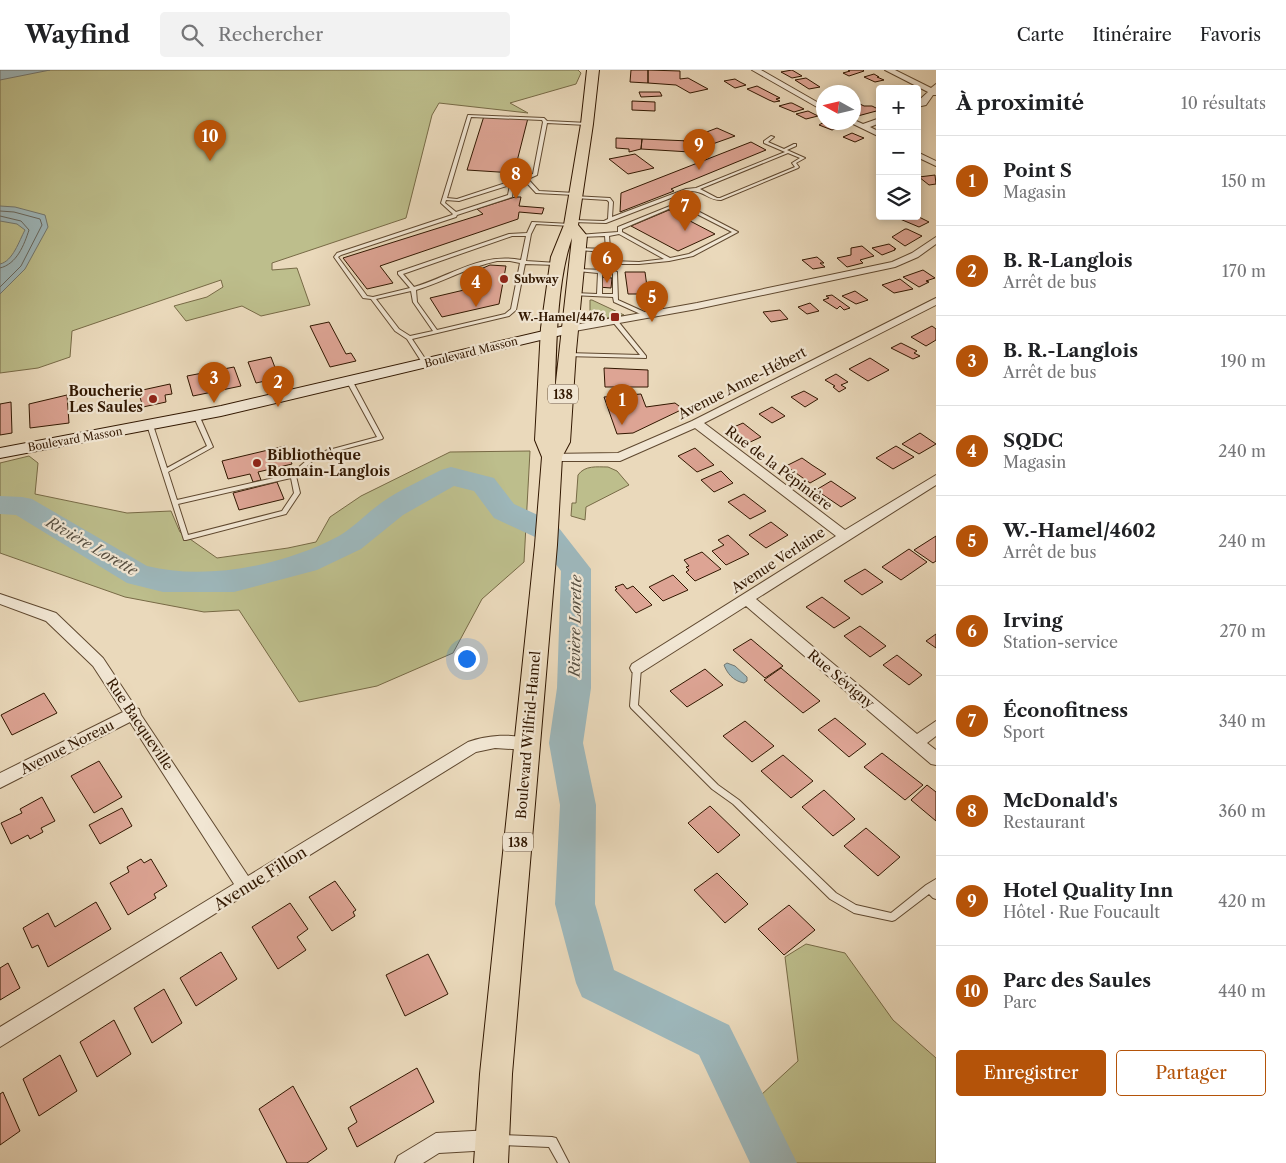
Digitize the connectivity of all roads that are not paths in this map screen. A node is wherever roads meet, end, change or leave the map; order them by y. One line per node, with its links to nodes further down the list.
1 (593, 70): 9 (main road, Boulevard Wilfrid-Hamel / 138)
2 (756, 70): 5 (street)
3 (889, 70): 4 (street)
4 (935, 90): 6 (street)
5 (816, 104)
6 (921, 104)
7 (876, 121): 10 (street)
8 (545, 122): 9 (lane); 17 (lane); 21 (lane)
9 (587, 124): 20 (main road, Boulevard Wilfrid-Hamel / 138)
10 (862, 126): 11 (street)
11 (876, 133)
12 (772, 137): 14 (lane)
13 (795, 145): 14 (lane)
14 (786, 151): 19 (lane); 19 (lane)
15 (921, 156): 16 (street)
16 (936, 164)
17 (526, 179): 18 (lane); 20 (lane)
18 (512, 183): 21 (lane); 22 (lane)
19 (697, 189): 23 (lane)
20 (575, 196): 23 (lane); 24 (main road, Boulevard Wilfrid-Hamel / 138)
21 (445, 199): 22 (lane)
22 (455, 214): 41 (lane)
23 (612, 219): 24 (lane)
24 (575, 233): 26 (lane); 27 (lane); 29 (lane); 33 (main road, Boulevard Wilfrid-Hamel / 138); 34 (main road, Boulevard Wilfrid-Hamel / 138)
25 (620, 233): 27 (lane); 30 (lane); 30 (lane)
26 (529, 234): 31 (lane); 37 (lane)
27 (607, 235): 29 (lane)
28 (936, 240): 43 (street, Boulevard Masson)
29 (608, 251): 32 (lane)
30 (669, 260): 32 (lane)
31 (523, 262): 33 (lane); 37 (lane); 46 (lane)
32 (609, 262): 36 (lane)
33 (558, 264): 47 (main road, Boulevard Wilfrid-Hamel / 138)
34 (575, 270): 35 (lane); 38 (main road, Boulevard Wilfrid-Hamel / 138)
35 (600, 271): 36 (lane); 39 (lane)
36 (610, 271): 40 (lane)
37 (413, 289): 41 (lane); 46 (lane)
38 (573, 294): 39 (lane); 45 (main road, Boulevard Wilfrid-Hamel / 138)
39 (599, 295): 40 (lane)
40 (616, 296): 43 (lane)
41 (373, 298): 48 (lane)
42 (936, 301): 53 (street, Avenue Anne-Hébert)
43 (647, 315): 44 (street, Boulevard Masson)
44 (615, 321): 45 (street, Boulevard Masson); 49 (lane)
45 (569, 329): 47 (main road, Boulevard Masson); 49 (main road, Boulevard Wilfrid-Hamel / 138)
46 (436, 332): 48 (lane)
47 (549, 333): 50 (main road, Boulevard Masson); 56 (main road, Boulevard Wilfrid-Hamel / 138)
48 (409, 338): 50 (lane)
49 (566, 355): 56 (main road, Boulevard Wilfrid-Hamel / 138)
50 (424, 363): 51 (main road, Boulevard Masson)
51 (350, 382): 52 (main road, Boulevard Masson); 58 (lane)
52 (196, 415): 54 (main road, Boulevard Masson); 57 (lane)
53 (696, 423): 56 (street, Avenue Anne-Hébert); 61 (street, Rue de la Pépinière)
54 (150, 425): 55 (main road, Boulevard Masson); 57 (lane)
55 (0, 453)
56 (552, 457): 68 (main road, Boulevard Wilfrid-Hamel / 138)
57 (164, 472): 60 (lane)
58 (293, 475): 60 (lane); 60 (lane)
59 (936, 479): 61 (street, Avenue Verlaine)
60 (176, 502)
61 (844, 536): 63 (street, Avenue Verlaine)
62 (0, 599): 65 (street, Rue Bacqueville)
63 (747, 599): 64 (street, Avenue Verlaine); 67 (street, Rue Sévigny)
64 (637, 668): 71 (lane)
65 (134, 713): 70 (street, Avenue Noreau); 72 (street, Rue Bacqueville)
66 (936, 727): 67 (street)
67 (916, 743): 69 (street, Rue Sévigny)
68 (527, 744): 72 (street, Avenue Fillon); 75 (main road, Boulevard Wilfrid-Hamel / 138)
69 (936, 759)
70 (0, 781)
71 (932, 885): 73 (lane)
72 (246, 886): 74 (street, Avenue Fillon)
73 (936, 895)
74 (0, 1038)
75 (491, 1151): 76 (street); 77 (lane)
76 (405, 1163)
77 (564, 1163)

